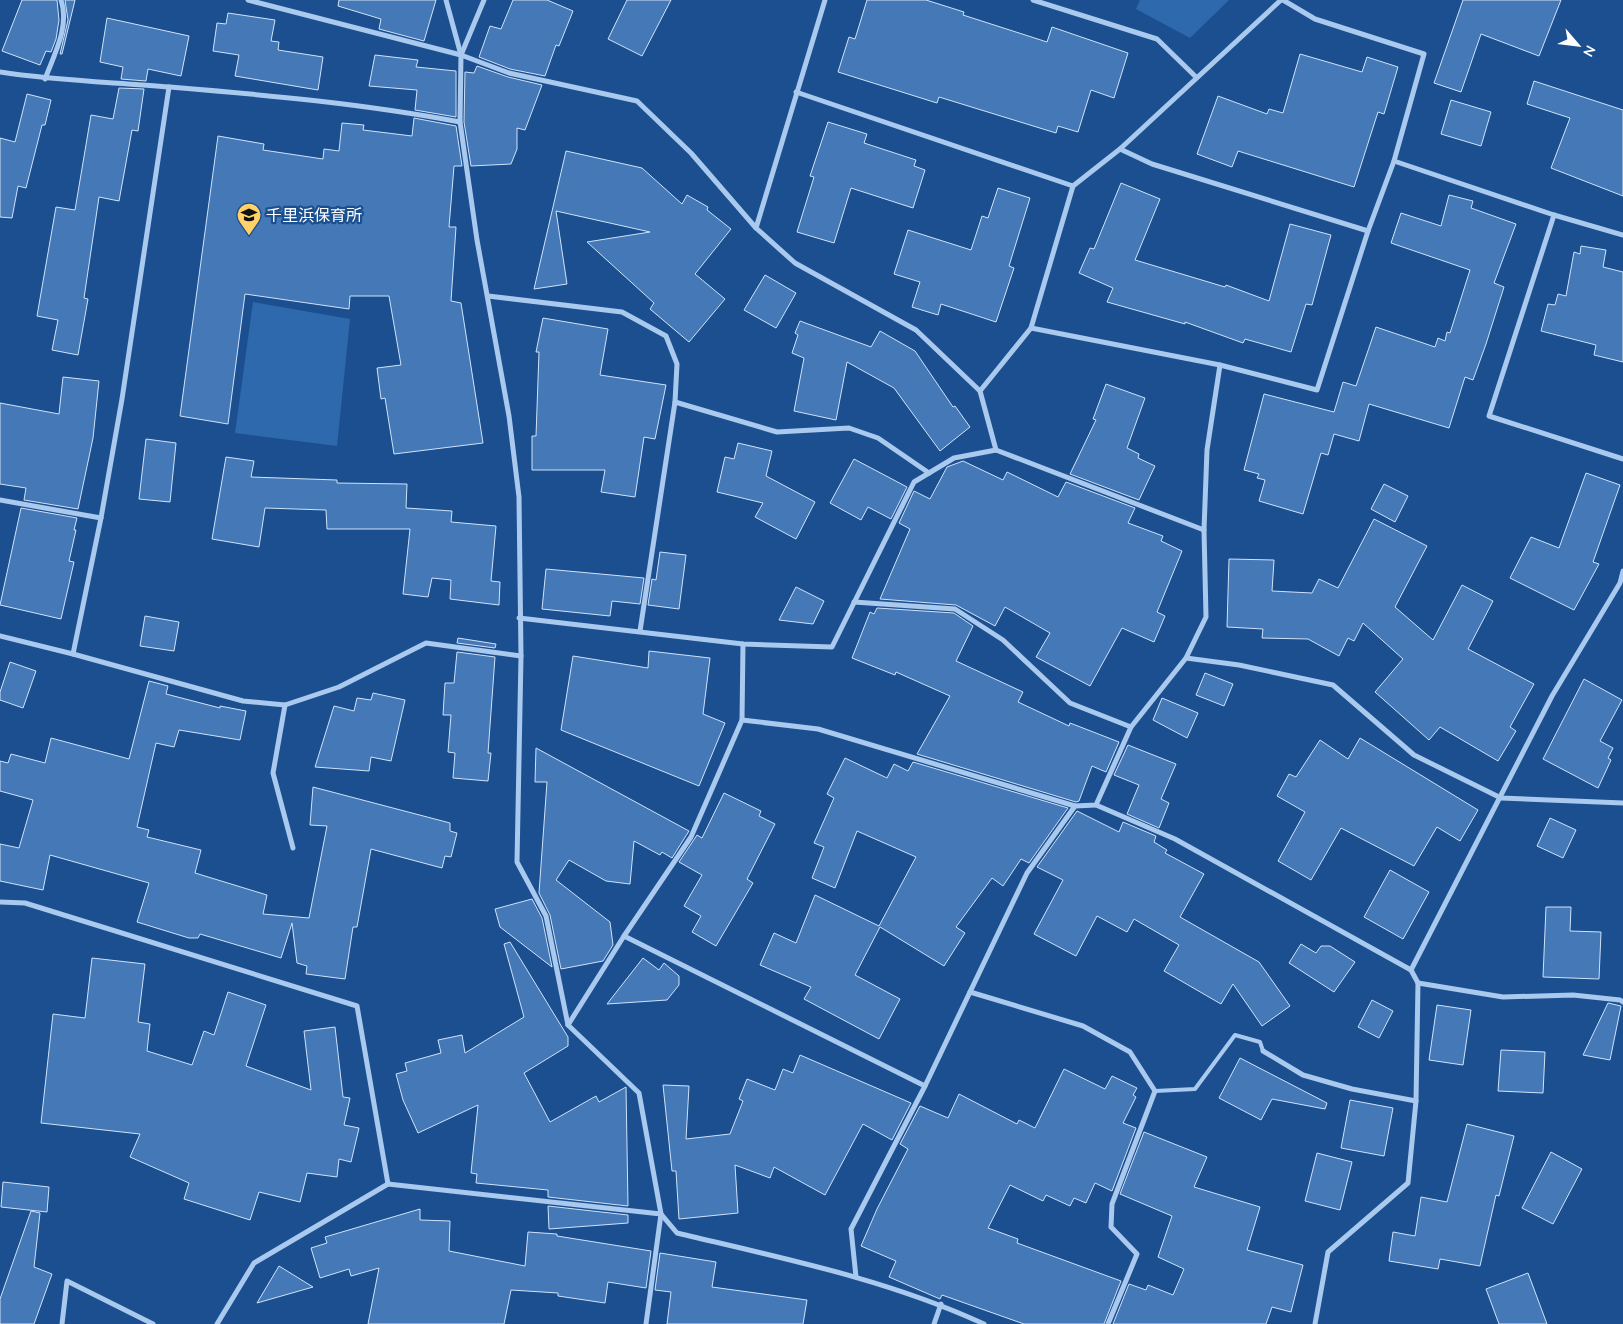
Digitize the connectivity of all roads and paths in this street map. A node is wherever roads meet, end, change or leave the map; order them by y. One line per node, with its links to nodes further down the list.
1 (61, 0): 11 (street)
2 (248, 0): 8 (street)
3 (446, 0): 8 (street)
4 (484, 0): 8 (street)
5 (825, 0): 13 (street)
6 (1032, 0): 10 (street)
7 (1282, 0): 10 (street); 16 (street)
8 (461, 55): 14 (street); 19 (street)
9 (0, 72): 11 (street)
10 (1196, 77): 15 (street)
11 (45, 79): 12 (street)
12 (169, 87): 14 (street); 31 (street)
13 (796, 92): 17 (street); 19 (street)
14 (460, 122): 22 (street)
15 (1120, 149): 17 (street); 20 (street)
16 (1394, 160): 18 (street); 20 (street)
17 (1073, 186): 23 (street)
18 (1554, 215): 21 (street); 28 (street)
19 (756, 228): 25 (street)
20 (1368, 231): 24 (street)
21 (1623, 235)
22 (488, 296): 26 (street); 35 (street)
23 (1032, 328): 24 (street); 25 (street)
24 (1220, 365): 32 (street)
25 (980, 391): 27 (street)
26 (675, 402): 29 (street); 36 (street)
27 (996, 450): 29 (street); 32 (street)
28 (1623, 459)
29 (929, 473): 34 (street)
30 (0, 500): 31 (street)
31 (101, 518): 39 (street)
32 (1204, 530): 41 (street)
33 (1623, 571): 45 (street)
34 (854, 602): 38 (street); 44 (street)
35 (519, 618): 36 (street); 40 (street)
36 (640, 631): 38 (street)
37 (0, 636): 39 (street)
38 (744, 644): 43 (street)
39 (73, 654): 42 (street)
40 (521, 656): 42 (street); 56 (street)
41 (1186, 658): 44 (street); 45 (street)
42 (285, 704): 49 (street)
43 (742, 720): 48 (street); 51 (street)
44 (1131, 728): 47 (street)
45 (1501, 798): 46 (street); 52 (street)
46 (1623, 803)
47 (1096, 805): 48 (street); 52 (street)
48 (1075, 806): 54 (street)
49 (293, 848)
50 (0, 902): 61 (street)
51 (624, 936): 56 (street); 58 (street)
52 (1411, 970): 53 (street)
53 (1418, 983): 55 (street); 60 (street)
54 (970, 992): 58 (street); 59 (street)
55 (1623, 1002)
56 (568, 1025): 62 (street)
57 (1263, 1051): 59 (lane); 60 (street)
58 (925, 1086): 63 (street)
59 (1155, 1091): 71 (street)
60 (1416, 1100): 72 (street)
61 (388, 1184): 62 (street); 67 (street)
62 (661, 1214): 63 (street); 68 (street)
63 (856, 1277): 64 (street)
64 (942, 1304): 69 (street); 70 (street)
65 (62, 1324): 66 (street)
66 (153, 1324)
67 (216, 1324)
68 (646, 1324)
69 (934, 1324)
70 (984, 1324)
71 (1108, 1324)
72 (1315, 1324)

